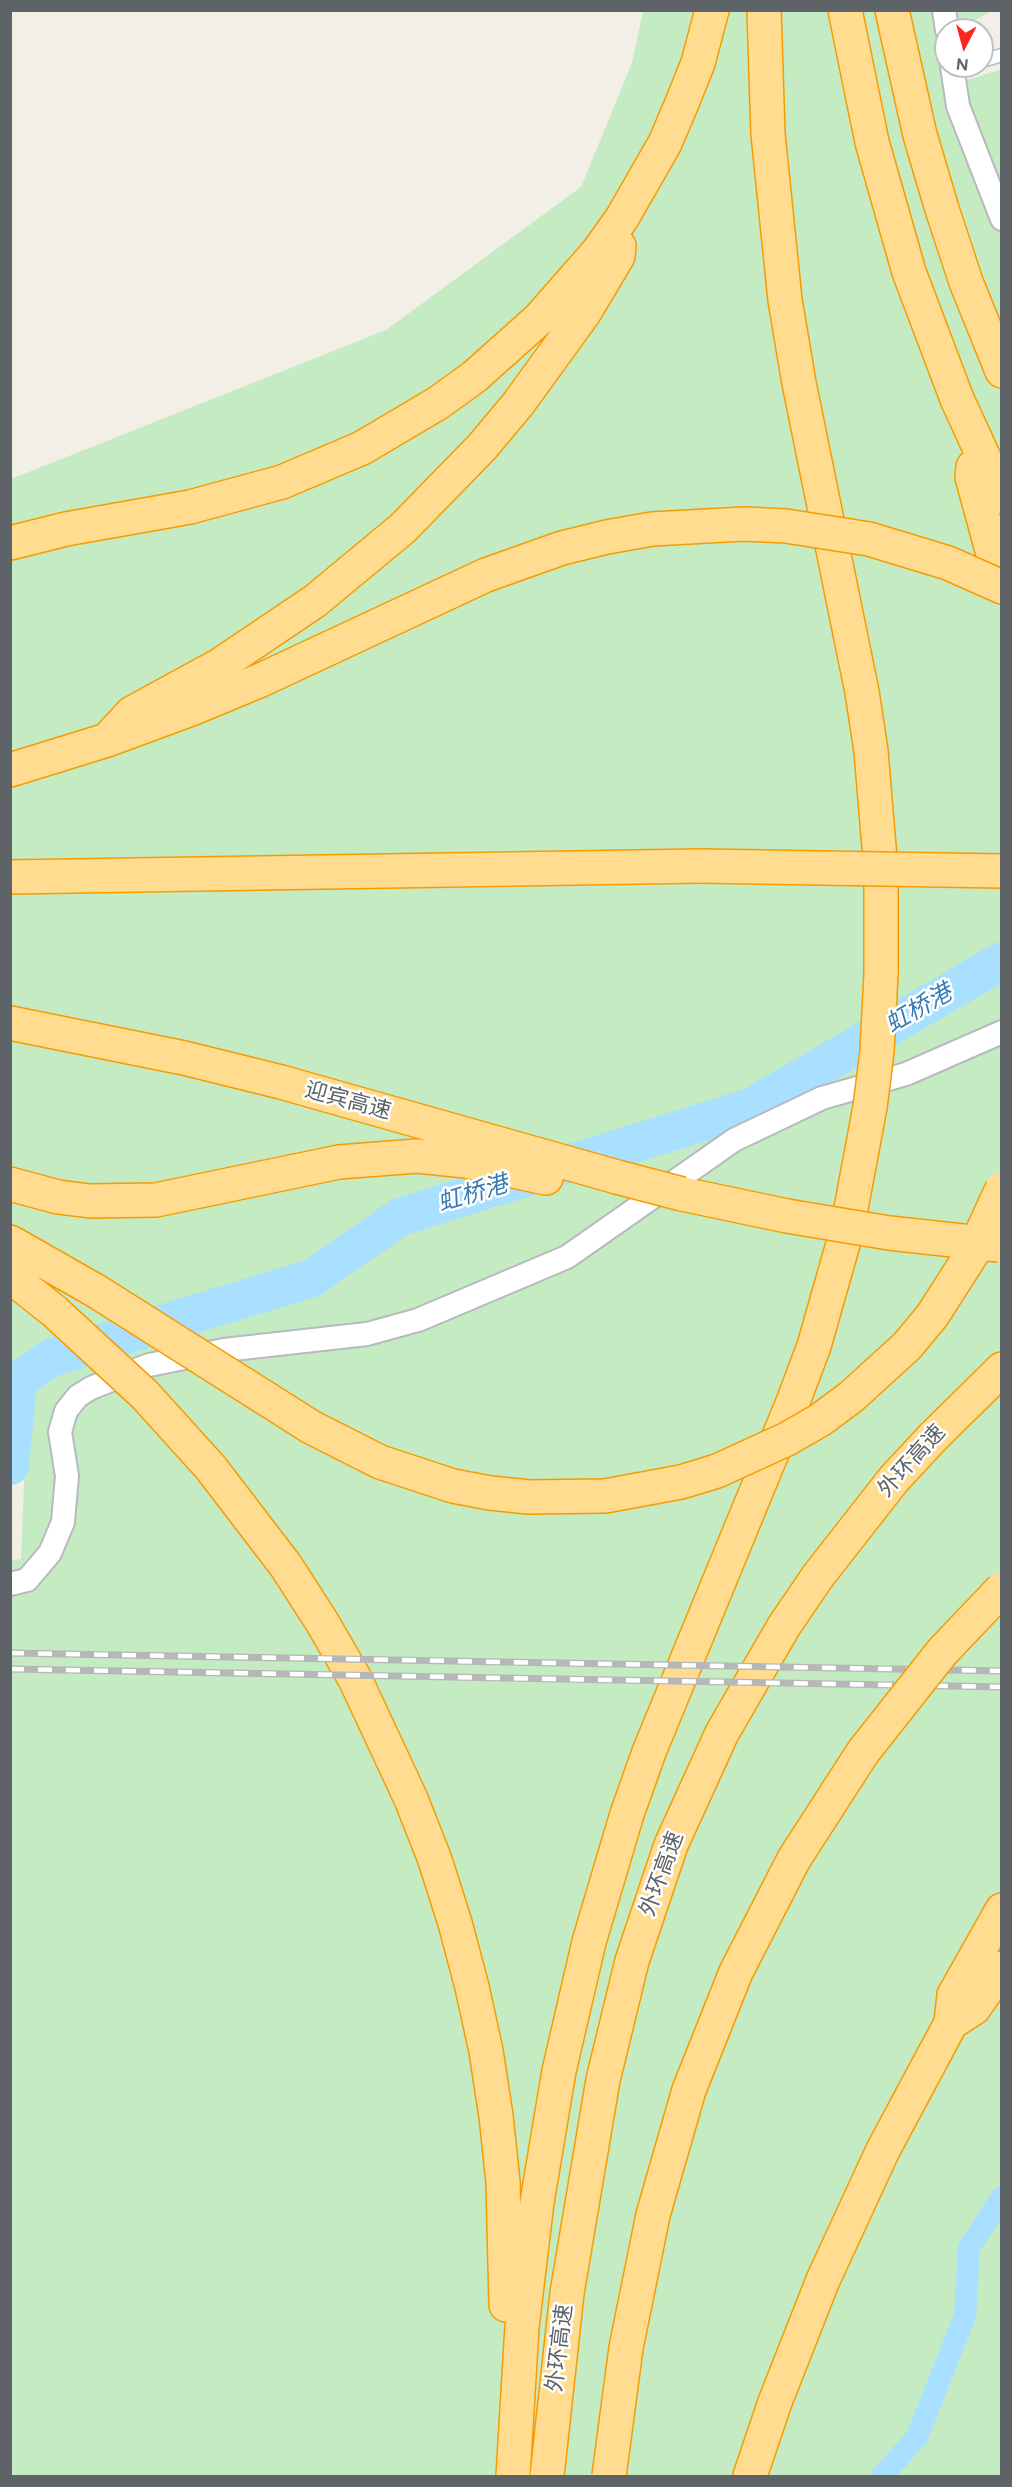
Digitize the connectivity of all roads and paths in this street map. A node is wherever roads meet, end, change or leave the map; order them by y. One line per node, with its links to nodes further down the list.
1 (712, 10): 6 (highway)
2 (764, 10): 31 (highway, bridge)
3 (845, 10): 9 (highway)
4 (892, 10): 8 (highway)
5 (958, 78): 7 (street)
6 (622, 218): 11 (highway); 13 (highway)
7 (1002, 219)
8 (1002, 370)
9 (976, 442): 10 (highway); 12 (highway)
10 (1002, 497)
11 (10, 543)
12 (1002, 587): 13 (highway, bridge)
13 (107, 740): 14 (highway)
14 (10, 770)
15 (1002, 871): 16 (highway, bridge)
16 (10, 878)
17 (10, 1023): 19 (highway, 迎宾高速)
18 (1002, 1032): 26 (street)
19 (617, 1177): 20 (highway); 23 (highway, 迎宾高速, bridge)
20 (10, 1184)
21 (1002, 1189): 22 (highway, bridge)
22 (10, 1242)
23 (1002, 1245)
24 (10, 1276): 31 (highway, bridge)
25 (1002, 1369): 33 (highway, 外环高速)
26 (10, 1584)
27 (1002, 1589): 34 (highway, bridge)
28 (1002, 1910): 30 (highway)
29 (1002, 1968): 30 (highway)
30 (951, 2022): 35 (highway)
31 (517, 2411): 32 (highway)
32 (513, 2476)
33 (547, 2476)
34 (609, 2476)
35 (750, 2476)

